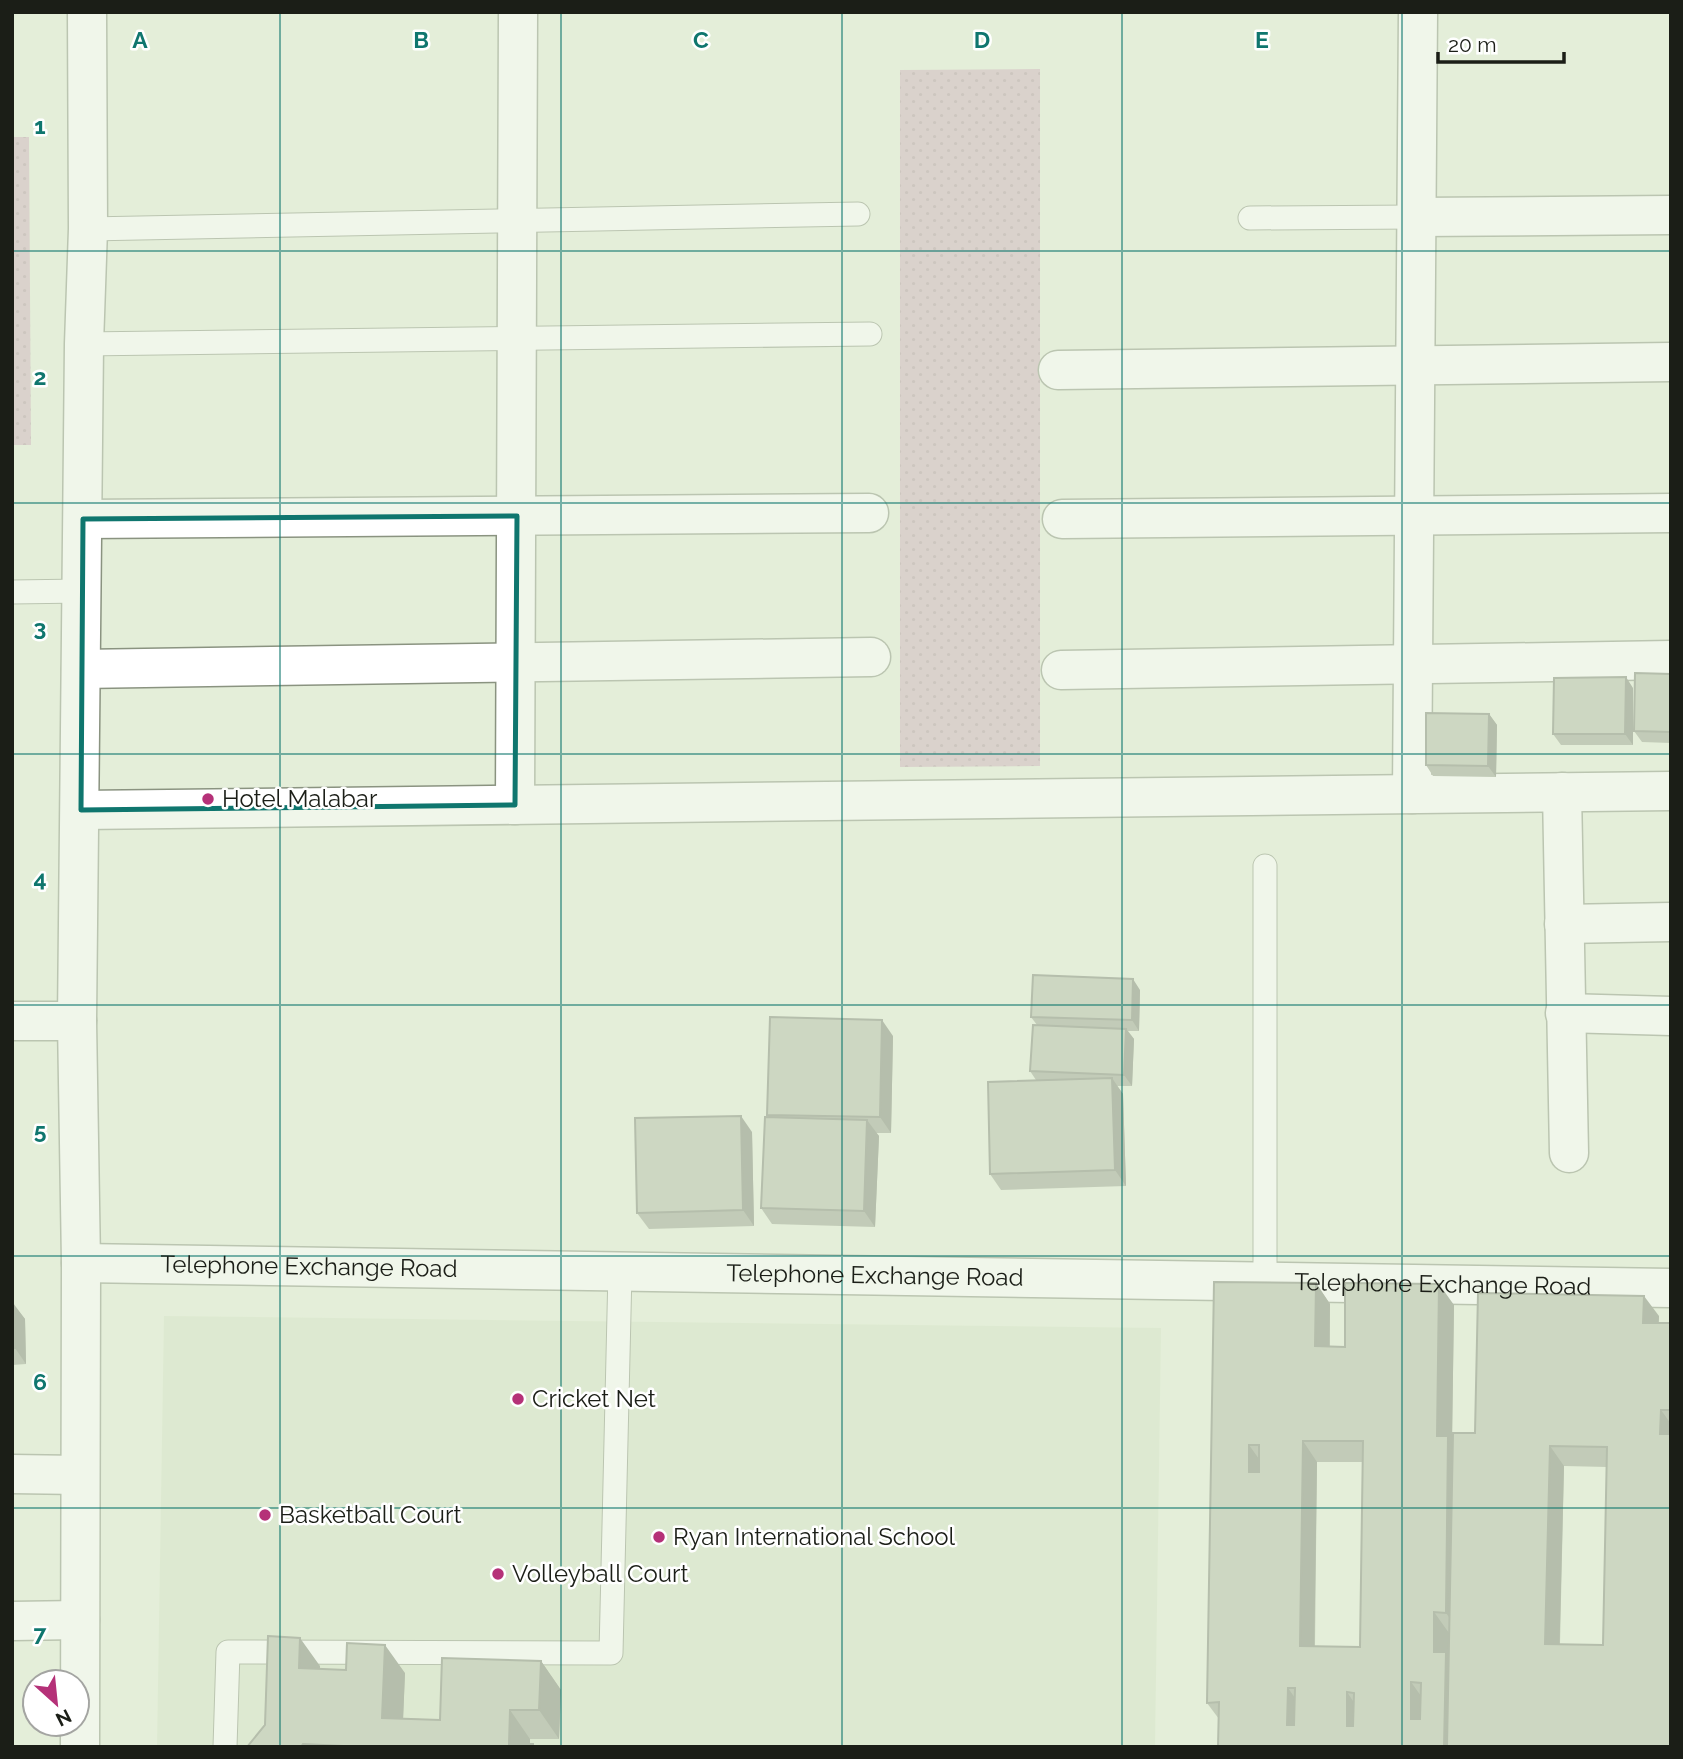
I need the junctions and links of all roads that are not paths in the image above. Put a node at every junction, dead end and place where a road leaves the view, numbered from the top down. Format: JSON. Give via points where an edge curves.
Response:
{"nodes":[{"id":1,"x":87,"y":12,"type":"edge"},
{"id":2,"x":518,"y":12,"type":"edge"},
{"id":3,"x":1418,"y":12,"type":"edge"},
{"id":4,"x":858,"y":214,"type":"dead end"},
{"id":5,"x":1671,"y":215,"type":"edge"},
{"id":6,"x":1416,"y":217,"type":"junction"},
{"id":7,"x":1250,"y":218,"type":"dead end"},
{"id":8,"x":518,"y":220,"type":"junction"},
{"id":9,"x":88,"y":229,"type":"junction"},
{"id":10,"x":870,"y":334,"type":"dead end"},
{"id":11,"x":517,"y":338,"type":"junction"},
{"id":12,"x":84,"y":344,"type":"junction"},
{"id":13,"x":1671,"y":362,"type":"edge"},
{"id":14,"x":1415,"y":365,"type":"junction"},
{"id":15,"x":1058,"y":370,"type":"dead end"},
{"id":16,"x":869,"y":513,"type":"dead end"},
{"id":17,"x":1671,"y":513,"type":"edge"},
{"id":18,"x":517,"y":516,"type":"junction"},
{"id":19,"x":1414,"y":516,"type":"junction"},
{"id":20,"x":82,"y":519,"type":"junction"},
{"id":21,"x":1062,"y":519,"type":"dead end"},
{"id":22,"x":82,"y":591,"type":"junction"},
{"id":23,"x":12,"y":592,"type":"edge"},
{"id":24,"x":872,"y":657,"type":"dead end"},
{"id":25,"x":1671,"y":660,"type":"edge"},
{"id":26,"x":516,"y":662,"type":"junction"},
{"id":27,"x":1413,"y":664,"type":"junction"},
{"id":28,"x":82,"y":669,"type":"junction"},
{"id":29,"x":1062,"y":670,"type":"dead end"},
{"id":30,"x":1671,"y":791,"type":"edge"},
{"id":31,"x":1562,"y":792,"type":"junction"},
{"id":32,"x":1412,"y":794,"type":"junction"},
{"id":33,"x":515,"y":805,"type":"junction"},
{"id":34,"x":80,"y":810,"type":"junction"},
{"id":35,"x":1265,"y":866,"type":"dead end"},
{"id":36,"x":1671,"y":922,"type":"edge"},
{"id":37,"x":1564,"y":924,"type":"junction"},
{"id":38,"x":1565,"y":1013,"type":"junction"},
{"id":39,"x":1671,"y":1016,"type":"edge"},
{"id":40,"x":12,"y":1021,"type":"edge"},
{"id":41,"x":77,"y":1021,"type":"junction"},
{"id":42,"x":1569,"y":1153,"type":"dead end"},
{"id":43,"x":81,"y":1263,"type":"junction"},
{"id":44,"x":620,"y":1271,"type":"junction"},
{"id":45,"x":1265,"y":1282,"type":"junction"},
{"id":46,"x":1671,"y":1287,"type":"edge"},
{"id":47,"x":12,"y":1474,"type":"edge"},
{"id":48,"x":80,"y":1475,"type":"junction"},
{"id":49,"x":80,"y":1620,"type":"junction"},
{"id":50,"x":12,"y":1621,"type":"edge"},
{"id":51,"x":80,"y":1747,"type":"edge"},
{"id":52,"x":225,"y":1747,"type":"edge"}],
"edges":[{"from":1,"to":9,"type":"street"},
{"from":2,"to":8,"type":"street"},
{"from":3,"to":6,"type":"street"},
{"from":4,"to":8,"type":"lane"},
{"from":5,"to":6,"type":"street"},
{"from":6,"to":7,"type":"lane"},
{"from":6,"to":14,"type":"street"},
{"from":8,"to":9,"type":"lane"},
{"from":8,"to":11,"type":"street"},
{"from":9,"to":12,"type":"street"},
{"from":10,"to":11,"type":"lane"},
{"from":11,"to":12,"type":"lane"},
{"from":11,"to":18,"type":"street"},
{"from":12,"to":20,"type":"street"},
{"from":13,"to":14,"type":"street"},
{"from":14,"to":15,"type":"street"},
{"from":14,"to":19,"type":"street"},
{"from":16,"to":18,"type":"street"},
{"from":17,"to":19,"type":"street"},
{"from":18,"to":20,"type":"street"},
{"from":18,"to":26,"type":"street"},
{"from":19,"to":21,"type":"street"},
{"from":19,"to":27,"type":"street"},
{"from":20,"to":22,"type":"street"},
{"from":22,"to":23,"type":"lane"},
{"from":22,"to":28,"type":"street"},
{"from":24,"to":26,"type":"street"},
{"from":25,"to":27,"type":"street"},
{"from":26,"to":28,"type":"street"},
{"from":26,"to":33,"type":"street"},
{"from":27,"to":29,"type":"street"},
{"from":27,"to":32,"type":"street"},
{"from":28,"to":34,"type":"street"},
{"from":30,"to":31,"type":"street"},
{"from":31,"to":32,"type":"street"},
{"from":31,"to":37,"type":"street"},
{"from":32,"to":33,"type":"street"},
{"from":33,"to":34,"type":"street"},
{"from":34,"to":41,"type":"street"},
{"from":35,"to":45,"type":"lane"},
{"from":36,"to":37,"type":"street"},
{"from":37,"to":38,"type":"street"},
{"from":38,"to":39,"type":"street"},
{"from":38,"to":42,"type":"street"},
{"from":40,"to":41,"type":"street"},
{"from":41,"to":43,"type":"street"},
{"from":43,"to":44,"type":"street","name":"Telephone Exchange Road"},
{"from":43,"to":48,"type":"street"},
{"from":44,"to":45,"type":"street","name":"Telephone Exchange Road"},
{"from":44,"to":52,"type":"lane","via":[[611,1653],[228,1652]]},
{"from":45,"to":46,"type":"street","name":"Telephone Exchange Road"},
{"from":47,"to":48,"type":"street"},
{"from":48,"to":49,"type":"street"},
{"from":49,"to":50,"type":"street"},
{"from":49,"to":51,"type":"street"}]}
